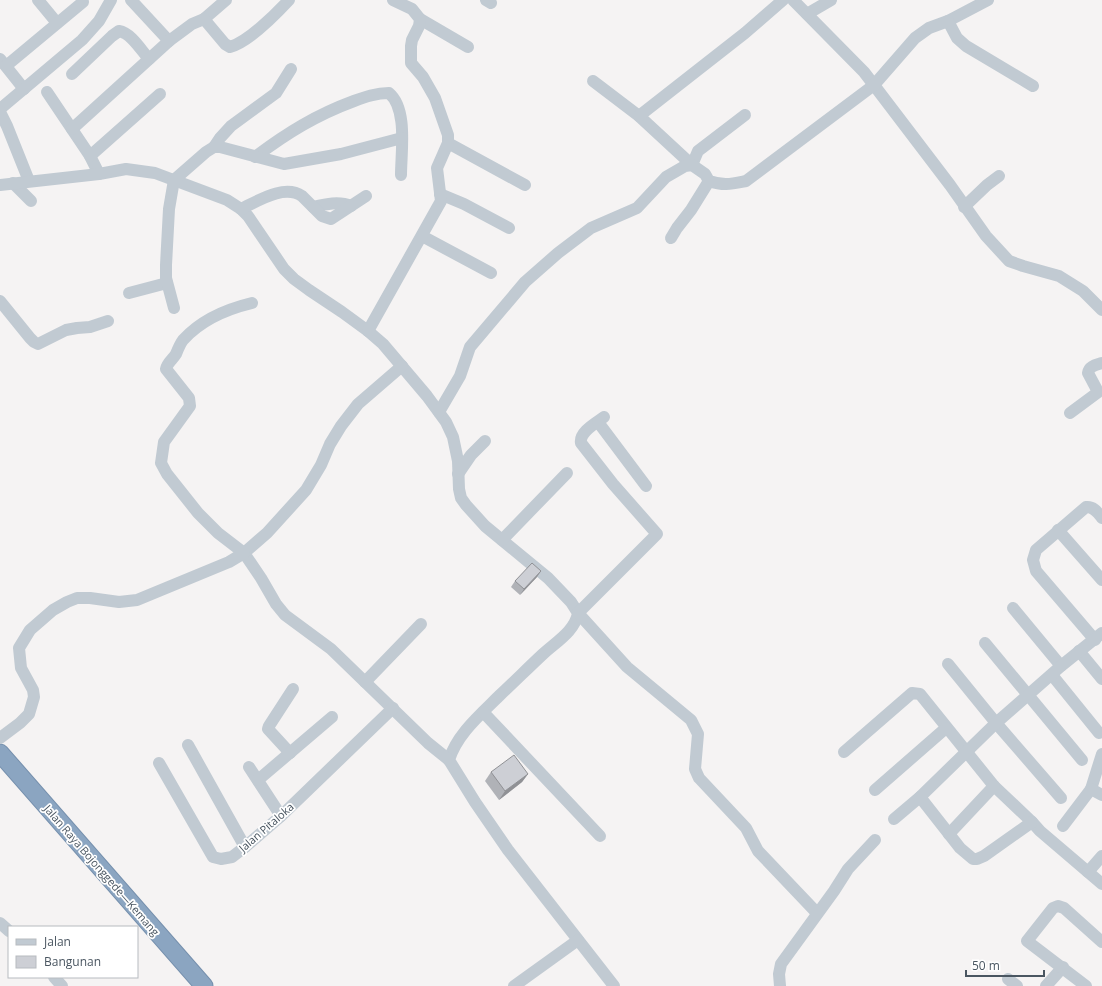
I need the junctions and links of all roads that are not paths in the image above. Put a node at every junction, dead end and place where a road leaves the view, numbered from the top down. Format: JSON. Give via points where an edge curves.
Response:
{"nodes":[{"id":1,"x":38,"y":0,"type":"edge"},
{"id":2,"x":111,"y":0,"type":"edge"},
{"id":3,"x":131,"y":0,"type":"edge"},
{"id":4,"x":226,"y":0,"type":"edge"},
{"id":5,"x":289,"y":0,"type":"edge"},
{"id":6,"x":393,"y":0,"type":"edge"},
{"id":7,"x":783,"y":0,"type":"edge"},
{"id":8,"x":793,"y":0,"type":"edge"},
{"id":9,"x":831,"y":0,"type":"edge"},
{"id":10,"x":988,"y":0,"type":"edge"},
{"id":11,"x":83,"y":2,"type":"dead end"},
{"id":12,"x":807,"y":14,"type":"junction"},
{"id":13,"x":204,"y":19,"type":"junction"},
{"id":14,"x":420,"y":19,"type":"junction"},
{"id":15,"x":948,"y":21,"type":"junction"},
{"id":16,"x":57,"y":24,"type":"junction"},
{"id":17,"x":169,"y":41,"type":"junction"},
{"id":18,"x":468,"y":47,"type":"dead end"},
{"id":19,"x":149,"y":60,"type":"junction"},
{"id":20,"x":3,"y":63,"type":"edge"},
{"id":21,"x":291,"y":69,"type":"dead end"},
{"id":22,"x":72,"y":74,"type":"dead end"},
{"id":23,"x":593,"y":81,"type":"dead end"},
{"id":24,"x":874,"y":85,"type":"junction"},
{"id":25,"x":1033,"y":86,"type":"dead end"},
{"id":26,"x":24,"y":89,"type":"junction"},
{"id":27,"x":47,"y":92,"type":"dead end"},
{"id":28,"x":160,"y":94,"type":"dead end"},
{"id":29,"x":0,"y":111,"type":"edge"},
{"id":30,"x":745,"y":115,"type":"dead end"},
{"id":31,"x":639,"y":116,"type":"junction"},
{"id":32,"x":72,"y":129,"type":"junction"},
{"id":33,"x":402,"y":138,"type":"junction"},
{"id":34,"x":448,"y":143,"type":"junction"},
{"id":35,"x":214,"y":147,"type":"junction"},
{"id":36,"x":90,"y":156,"type":"junction"},
{"id":37,"x":255,"y":157,"type":"junction"},
{"id":38,"x":692,"y":165,"type":"junction"},
{"id":39,"x":100,"y":174,"type":"junction"},
{"id":40,"x":401,"y":175,"type":"dead end"},
{"id":41,"x":999,"y":176,"type":"dead end"},
{"id":42,"x":174,"y":180,"type":"junction"},
{"id":43,"x":28,"y":181,"type":"junction"},
{"id":44,"x":709,"y":181,"type":"junction"},
{"id":45,"x":13,"y":183,"type":"junction"},
{"id":46,"x":0,"y":185,"type":"edge"},
{"id":47,"x":525,"y":185,"type":"dead end"},
{"id":48,"x":440,"y":194,"type":"junction"},
{"id":49,"x":366,"y":196,"type":"dead end"},
{"id":50,"x":31,"y":201,"type":"dead end"},
{"id":51,"x":964,"y":207,"type":"junction"},
{"id":52,"x":241,"y":209,"type":"junction"},
{"id":53,"x":509,"y":228,"type":"dead end"},
{"id":54,"x":422,"y":236,"type":"junction"},
{"id":55,"x":671,"y":238,"type":"dead end"},
{"id":56,"x":491,"y":273,"type":"dead end"},
{"id":57,"x":167,"y":283,"type":"junction"},
{"id":58,"x":129,"y":293,"type":"dead end"},
{"id":59,"x":0,"y":301,"type":"edge"},
{"id":60,"x":252,"y":303,"type":"dead end"},
{"id":61,"x":174,"y":308,"type":"dead end"},
{"id":62,"x":1102,"y":309,"type":"edge"},
{"id":63,"x":108,"y":321,"type":"dead end"},
{"id":64,"x":368,"y":331,"type":"junction"},
{"id":65,"x":1102,"y":363,"type":"edge"},
{"id":66,"x":402,"y":366,"type":"junction"},
{"id":67,"x":439,"y":412,"type":"junction"},
{"id":68,"x":1070,"y":413,"type":"dead end"},
{"id":69,"x":485,"y":441,"type":"dead end"},
{"id":70,"x":567,"y":473,"type":"dead end"},
{"id":71,"x":458,"y":475,"type":"junction"},
{"id":72,"x":646,"y":486,"type":"dead end"},
{"id":73,"x":1102,"y":518,"type":"edge"},
{"id":74,"x":1058,"y":530,"type":"junction"},
{"id":75,"x":502,"y":540,"type":"junction"},
{"id":76,"x":244,"y":553,"type":"junction"},
{"id":77,"x":1102,"y":580,"type":"edge"},
{"id":78,"x":1013,"y":608,"type":"dead end"},
{"id":79,"x":578,"y":613,"type":"junction"},
{"id":80,"x":421,"y":624,"type":"dead end"},
{"id":81,"x":1098,"y":637,"type":"edge"},
{"id":82,"x":985,"y":643,"type":"dead end"},
{"id":83,"x":1079,"y":652,"type":"junction"},
{"id":84,"x":948,"y":664,"type":"dead end"},
{"id":85,"x":1061,"y":666,"type":"junction"},
{"id":86,"x":1052,"y":675,"type":"junction"},
{"id":87,"x":1102,"y":679,"type":"edge"},
{"id":88,"x":365,"y":682,"type":"junction"},
{"id":89,"x":293,"y":689,"type":"dead end"},
{"id":90,"x":1027,"y":696,"type":"junction"},
{"id":91,"x":393,"y":708,"type":"junction"},
{"id":92,"x":483,"y":712,"type":"junction"},
{"id":93,"x":332,"y":716,"type":"dead end"},
{"id":94,"x":996,"y":723,"type":"junction"},
{"id":95,"x":946,"y":728,"type":"junction"},
{"id":96,"x":1100,"y":733,"type":"dead end"},
{"id":97,"x":0,"y":738,"type":"edge"},
{"id":98,"x":188,"y":745,"type":"dead end"},
{"id":99,"x":844,"y":752,"type":"dead end"},
{"id":100,"x":966,"y":752,"type":"junction"},
{"id":101,"x":0,"y":753,"type":"edge"},
{"id":102,"x":290,"y":753,"type":"junction"},
{"id":103,"x":1102,"y":754,"type":"edge"},
{"id":104,"x":450,"y":760,"type":"junction"},
{"id":105,"x":1082,"y":760,"type":"dead end"},
{"id":106,"x":159,"y":763,"type":"dead end"},
{"id":107,"x":248,"y":767,"type":"dead end"},
{"id":108,"x":258,"y":780,"type":"junction"},
{"id":109,"x":994,"y":786,"type":"junction"},
{"id":110,"x":1091,"y":789,"type":"junction"},
{"id":111,"x":875,"y":790,"type":"dead end"},
{"id":112,"x":1102,"y":795,"type":"edge"},
{"id":113,"x":920,"y":797,"type":"junction"},
{"id":114,"x":1061,"y":798,"type":"dead end"},
{"id":115,"x":281,"y":816,"type":"junction"},
{"id":116,"x":894,"y":819,"type":"dead end"},
{"id":117,"x":1032,"y":822,"type":"junction"},
{"id":118,"x":1063,"y":826,"type":"dead end"},
{"id":119,"x":949,"y":834,"type":"junction"},
{"id":120,"x":600,"y":836,"type":"dead end"},
{"id":121,"x":875,"y":840,"type":"dead end"},
{"id":122,"x":245,"y":847,"type":"junction"},
{"id":123,"x":1102,"y":856,"type":"edge"},
{"id":124,"x":1088,"y":872,"type":"junction"},
{"id":125,"x":1102,"y":884,"type":"edge"},
{"id":126,"x":817,"y":913,"type":"junction"},
{"id":127,"x":0,"y":923,"type":"edge"},
{"id":128,"x":8,"y":930,"type":"edge"},
{"id":129,"x":578,"y":940,"type":"junction"},
{"id":130,"x":1102,"y":942,"type":"edge"},
{"id":131,"x":1063,"y":967,"type":"junction"},
{"id":132,"x":55,"y":978,"type":"edge"},
{"id":133,"x":62,"y":986,"type":"edge"},
{"id":134,"x":204,"y":986,"type":"edge"},
{"id":135,"x":514,"y":986,"type":"edge"},
{"id":136,"x":614,"y":986,"type":"edge"},
{"id":137,"x":780,"y":986,"type":"edge"},
{"id":138,"x":1046,"y":986,"type":"edge"},
{"id":139,"x":1086,"y":986,"type":"edge"}],
"edges":[{"from":1,"to":16,"type":"street"},
{"from":2,"to":26,"type":"street","via":[[99,21],[82,40]]},
{"from":3,"to":17,"type":"street"},
{"from":4,"to":13,"type":"street"},
{"from":5,"to":13,"type":"street","via":[[250,35],[230,47]]},
{"from":6,"to":14,"type":"street","via":[[412,10]]},
{"from":7,"to":31,"type":"street"},
{"from":8,"to":12,"type":"street"},
{"from":9,"to":12,"type":"street"},
{"from":10,"to":15,"type":"street"},
{"from":11,"to":16,"type":"street"},
{"from":12,"to":24,"type":"street"},
{"from":13,"to":17,"type":"street","via":[[192,24]]},
{"from":14,"to":18,"type":"street"},
{"from":14,"to":34,"type":"street","via":[[410,46],[411,63],[435,98],[448,135]]},
{"from":15,"to":24,"type":"street","via":[[929,28],[915,38]]},
{"from":15,"to":25,"type":"street","via":[[957,38],[966,46]]},
{"from":16,"to":20,"type":"street"},
{"from":17,"to":19,"type":"street"},
{"from":19,"to":22,"type":"street","via":[[129,36],[119,31]]},
{"from":19,"to":32,"type":"street"},
{"from":20,"to":26,"type":"street"},
{"from":21,"to":35,"type":"street","via":[[276,93],[231,126]]},
{"from":23,"to":31,"type":"street"},
{"from":24,"to":44,"type":"street","via":[[746,181],[727,185]]},
{"from":24,"to":51,"type":"street"},
{"from":26,"to":29,"type":"street"},
{"from":27,"to":32,"type":"street"},
{"from":28,"to":36,"type":"street"},
{"from":29,"to":43,"type":"street"},
{"from":30,"to":38,"type":"street","via":[[698,151]]},
{"from":31,"to":38,"type":"street"},
{"from":32,"to":36,"type":"street"},
{"from":33,"to":37,"type":"street","via":[[341,154],[284,164]]},
{"from":33,"to":37,"type":"street","via":[[398,103],[389,93],[381,93],[339,107],[304,123]]},
{"from":33,"to":40,"type":"street"},
{"from":34,"to":47,"type":"street"},
{"from":34,"to":48,"type":"street","via":[[438,168]]},
{"from":35,"to":37,"type":"street"},
{"from":35,"to":42,"type":"street"},
{"from":36,"to":39,"type":"street"},
{"from":38,"to":44,"type":"street","via":[[705,174]]},
{"from":38,"to":67,"type":"street","via":[[676,170],[666,177],[637,208],[591,228],[525,282],[470,347],[460,376]]},
{"from":39,"to":42,"type":"street","via":[[135,170],[155,173]]},
{"from":39,"to":43,"type":"street"},
{"from":41,"to":51,"type":"street"},
{"from":42,"to":52,"type":"street","via":[[227,200]]},
{"from":42,"to":57,"type":"street","via":[[169,209]]},
{"from":43,"to":45,"type":"street"},
{"from":44,"to":55,"type":"street"},
{"from":45,"to":46,"type":"street"},
{"from":45,"to":50,"type":"street"},
{"from":48,"to":53,"type":"street"},
{"from":48,"to":54,"type":"street","via":[[440,201]]},
{"from":49,"to":52,"type":"street","via":[[331,219],[322,216],[298,193],[290,192],[280,193]]},
{"from":51,"to":62,"type":"street","via":[[1009,261],[1059,276],[1083,291]]},
{"from":52,"to":64,"type":"street","via":[[268,248],[294,279]]},
{"from":54,"to":56,"type":"street"},
{"from":54,"to":64,"type":"street"},
{"from":57,"to":58,"type":"street"},
{"from":57,"to":61,"type":"street"},
{"from":59,"to":63,"type":"street","via":[[22,329],[38,344],[66,330],[90,327]]},
{"from":60,"to":76,"type":"street","via":[[222,313],[199,326],[183,340],[167,365],[166,369],[189,398],[190,406],[164,442],[161,463],[198,513]]},
{"from":64,"to":66,"type":"street"},
{"from":65,"to":68,"type":"street","via":[[1088,370],[1097,393]]},
{"from":66,"to":67,"type":"street"},
{"from":66,"to":76,"type":"street","via":[[358,404],[330,444],[306,490],[267,533]]},
{"from":67,"to":71,"type":"street","via":[[453,437]]},
{"from":69,"to":71,"type":"street","via":[[471,455]]},
{"from":70,"to":75,"type":"street"},
{"from":71,"to":75,"type":"street","via":[[463,502]]},
{"from":72,"to":79,"type":"street","via":[[601,420],[584,433],[581,443],[657,534]]},
{"from":73,"to":74,"type":"street","via":[[1095,509],[1086,507]]},
{"from":74,"to":77,"type":"street"},
{"from":74,"to":81,"type":"street","via":[[1036,550],[1033,565]]},
{"from":75,"to":79,"type":"street","via":[[548,578]]},
{"from":76,"to":88,"type":"street","via":[[276,604],[286,615],[331,649]]},
{"from":76,"to":97,"type":"street","via":[[229,562],[138,600],[119,602],[77,598],[54,610],[30,630],[19,648],[22,668],[34,697],[29,714]]},
{"from":78,"to":85,"type":"street"},
{"from":79,"to":92,"type":"street","via":[[577,622],[570,630]]},
{"from":79,"to":126,"type":"street","via":[[627,666],[691,720],[698,734],[695,770],[699,778],[746,828],[758,851]]},
{"from":80,"to":88,"type":"street"},
{"from":81,"to":83,"type":"street"},
{"from":82,"to":90,"type":"street"},
{"from":83,"to":85,"type":"street"},
{"from":83,"to":87,"type":"street"},
{"from":84,"to":94,"type":"street"},
{"from":85,"to":86,"type":"street"},
{"from":86,"to":90,"type":"street"},
{"from":86,"to":96,"type":"street"},
{"from":88,"to":91,"type":"street"},
{"from":89,"to":102,"type":"street","via":[[268,729]]},
{"from":90,"to":94,"type":"street"},
{"from":90,"to":105,"type":"street"},
{"from":91,"to":104,"type":"street","via":[[428,743]]},
{"from":91,"to":115,"type":"street","name":"Jalan Pitaloka"},
{"from":92,"to":104,"type":"street","via":[[458,741],[452,750]]},
{"from":92,"to":120,"type":"street"},
{"from":93,"to":102,"type":"street"},
{"from":94,"to":100,"type":"street"},
{"from":94,"to":114,"type":"street"},
{"from":95,"to":99,"type":"street","via":[[920,694],[912,693]]},
{"from":95,"to":100,"type":"street"},
{"from":95,"to":111,"type":"street"},
{"from":98,"to":122,"type":"street"},
{"from":100,"to":109,"type":"street"},
{"from":100,"to":113,"type":"street"},
{"from":101,"to":134,"type":"highway","name":"Jalan Raya Bojonggede—Kemang"},
{"from":102,"to":108,"type":"street"},
{"from":103,"to":110,"type":"street"},
{"from":104,"to":129,"type":"street","via":[[471,797],[508,850]]},
{"from":106,"to":122,"type":"street","name":"Jalan Pitaloka","via":[[213,857],[232,857]]},
{"from":107,"to":108,"type":"street"},
{"from":108,"to":115,"type":"street"},
{"from":109,"to":117,"type":"street"},
{"from":109,"to":119,"type":"street"},
{"from":110,"to":112,"type":"street"},
{"from":110,"to":118,"type":"street"},
{"from":113,"to":116,"type":"street"},
{"from":113,"to":119,"type":"street"},
{"from":115,"to":122,"type":"street","name":"Jalan Pitaloka"},
{"from":117,"to":119,"type":"street","via":[[977,859],[973,859],[960,848]]},
{"from":117,"to":124,"type":"street","via":[[1040,832]]},
{"from":121,"to":126,"type":"street","via":[[848,869]]},
{"from":123,"to":124,"type":"street"},
{"from":124,"to":125,"type":"street"},
{"from":126,"to":137,"type":"street","via":[[781,964]]},
{"from":127,"to":128,"type":"street"},
{"from":129,"to":135,"type":"street"},
{"from":129,"to":136,"type":"street"},
{"from":130,"to":131,"type":"street","via":[[1064,908],[1053,908],[1027,941]]},
{"from":131,"to":138,"type":"street"},
{"from":131,"to":139,"type":"street"},
{"from":132,"to":133,"type":"street"}]}
